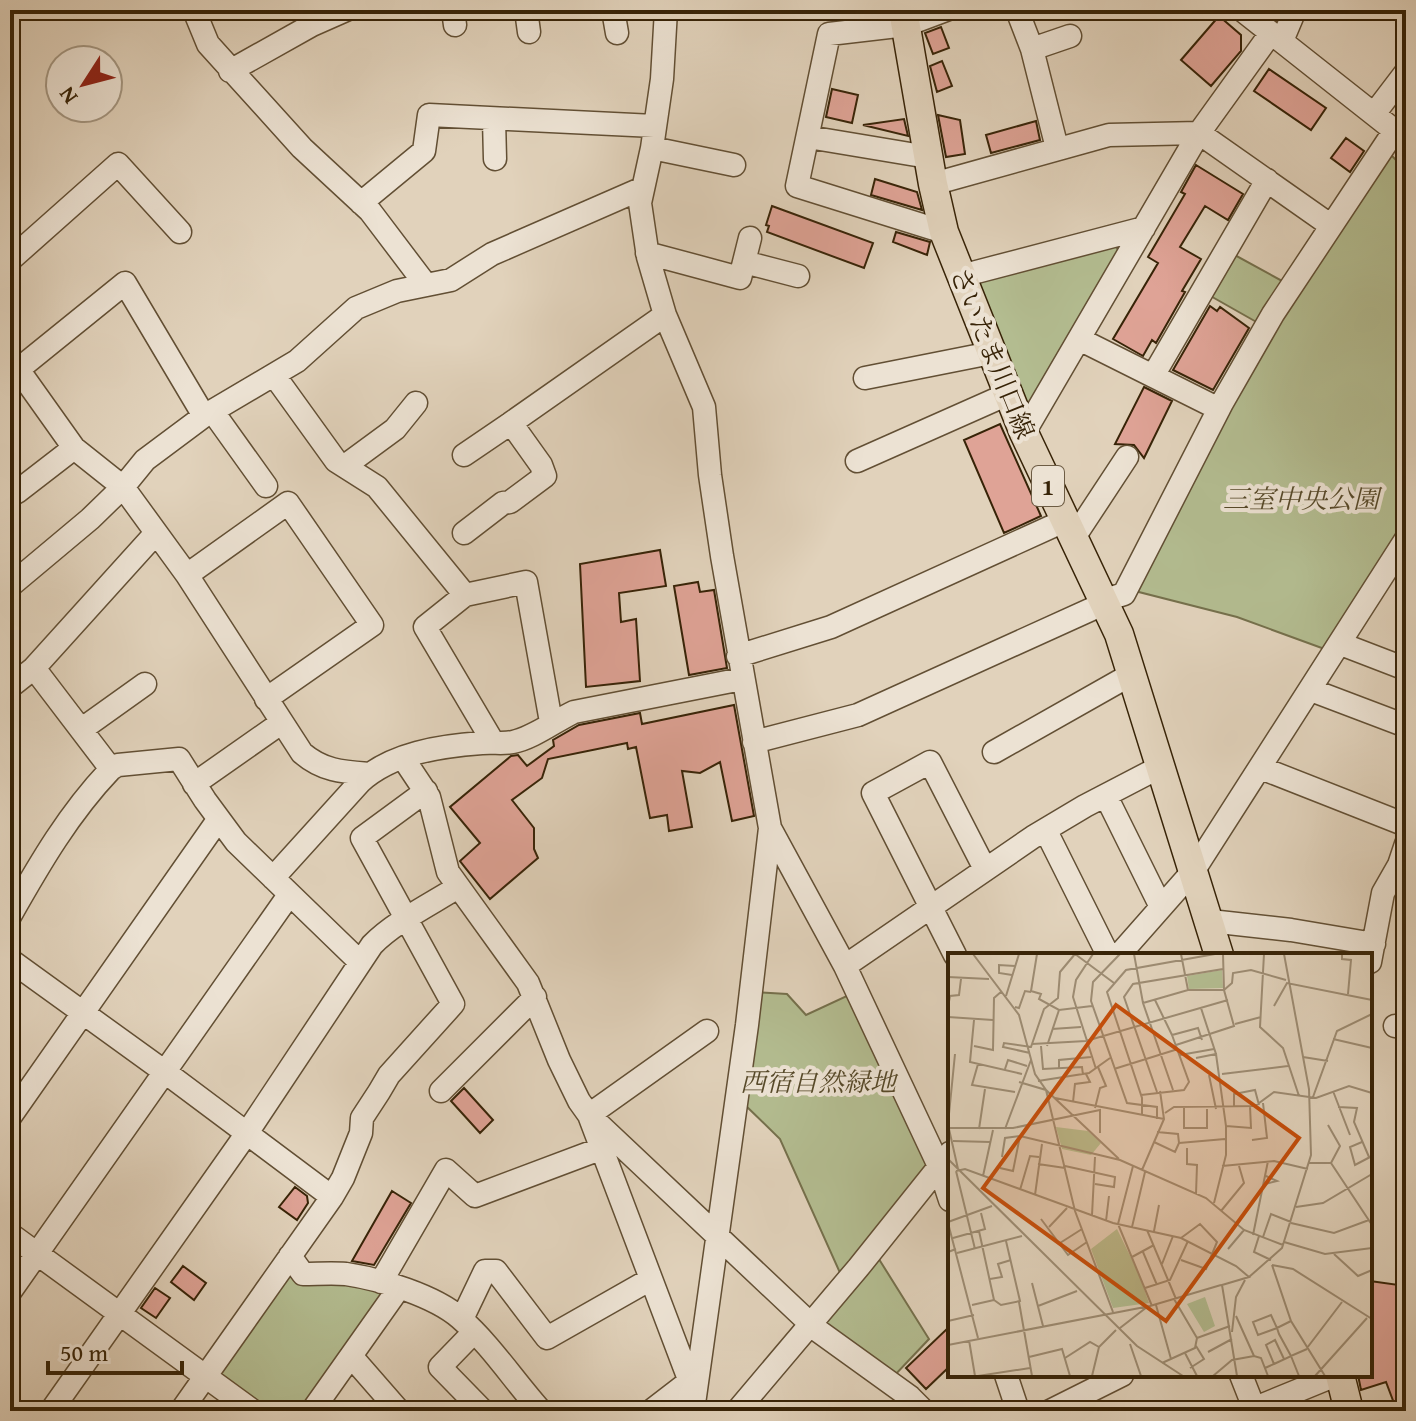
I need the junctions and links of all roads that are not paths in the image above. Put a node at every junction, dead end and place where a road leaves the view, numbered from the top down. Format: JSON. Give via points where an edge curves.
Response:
{"nodes":[{"id":1,"x":194,"y":10,"type":"edge"},
{"id":2,"x":346,"y":10,"type":"edge"},
{"id":3,"x":613,"y":10,"type":"edge"},
{"id":4,"x":666,"y":10,"type":"edge"},
{"id":5,"x":946,"y":10,"type":"edge"},
{"id":6,"x":1017,"y":10,"type":"edge"},
{"id":7,"x":1242,"y":10,"type":"edge"},
{"id":8,"x":1295,"y":10,"type":"edge"},
{"id":9,"x":309,"y":17,"type":"edge"},
{"id":10,"x":904,"y":18,"type":"edge"},
{"id":11,"x":617,"y":33,"type":"dead end"},
{"id":12,"x":1070,"y":36,"type":"dead end"},
{"id":13,"x":1277,"y":37,"type":"junction"},
{"id":14,"x":1032,"y":49,"type":"junction"},
{"id":15,"x":230,"y":71,"type":"junction"},
{"id":16,"x":1406,"y":72,"type":"edge"},
{"id":17,"x":1374,"y":114,"type":"junction"},
{"id":18,"x":494,"y":119,"type":"junction"},
{"id":19,"x":1199,"y":133,"type":"junction"},
{"id":20,"x":1400,"y":135,"type":"edge"},
{"id":21,"x":653,"y":137,"type":"junction"},
{"id":22,"x":808,"y":137,"type":"junction"},
{"id":23,"x":1057,"y":148,"type":"junction"},
{"id":24,"x":495,"y":159,"type":"dead end"},
{"id":25,"x":734,"y":165,"type":"dead end"},
{"id":26,"x":930,"y":171,"type":"junction"},
{"id":27,"x":1267,"y":180,"type":"junction"},
{"id":28,"x":643,"y":188,"type":"junction"},
{"id":29,"x":361,"y":203,"type":"junction"},
{"id":30,"x":1330,"y":225,"type":"junction"},
{"id":31,"x":1144,"y":228,"type":"junction"},
{"id":32,"x":180,"y":232,"type":"dead end"},
{"id":33,"x":944,"y":232,"type":"junction"},
{"id":34,"x":750,"y":238,"type":"dead end"},
{"id":35,"x":647,"y":253,"type":"junction"},
{"id":36,"x":10,"y":260,"type":"edge"},
{"id":37,"x":744,"y":262,"type":"junction"},
{"id":38,"x":798,"y":276,"type":"dead end"},
{"id":39,"x":961,"y":276,"type":"junction"},
{"id":40,"x":426,"y":285,"type":"junction"},
{"id":41,"x":665,"y":315,"type":"junction"},
{"id":42,"x":1079,"y":339,"type":"junction"},
{"id":43,"x":991,"y":353,"type":"junction"},
{"id":44,"x":15,"y":363,"type":"edge"},
{"id":45,"x":274,"y":375,"type":"junction"},
{"id":46,"x":1153,"y":376,"type":"junction"},
{"id":47,"x":865,"y":378,"type":"dead end"},
{"id":48,"x":1008,"y":394,"type":"junction"},
{"id":49,"x":416,"y":403,"type":"dead end"},
{"id":50,"x":1219,"y":409,"type":"junction"},
{"id":51,"x":208,"y":414,"type":"junction"},
{"id":52,"x":511,"y":423,"type":"junction"},
{"id":53,"x":1024,"y":433,"type":"junction"},
{"id":54,"x":74,"y":448,"type":"junction"},
{"id":55,"x":464,"y":455,"type":"dead end"},
{"id":56,"x":1127,"y":457,"type":"dead end"},
{"id":57,"x":857,"y":461,"type":"dead end"},
{"id":58,"x":346,"y":465,"type":"junction"},
{"id":59,"x":266,"y":486,"type":"dead end"},
{"id":60,"x":123,"y":487,"type":"junction"},
{"id":61,"x":10,"y":490,"type":"edge"},
{"id":62,"x":1068,"y":530,"type":"junction"},
{"id":63,"x":156,"y":533,"type":"junction"},
{"id":64,"x":464,"y":533,"type":"dead end"},
{"id":65,"x":1406,"y":539,"type":"edge"},
{"id":66,"x":187,"y":575,"type":"junction"},
{"id":67,"x":10,"y":586,"type":"edge"},
{"id":68,"x":465,"y":595,"type":"junction"},
{"id":69,"x":1103,"y":602,"type":"junction"},
{"id":70,"x":1341,"y":644,"type":"junction"},
{"id":71,"x":738,"y":656,"type":"junction"},
{"id":72,"x":34,"y":668,"type":"junction"},
{"id":73,"x":1406,"y":669,"type":"edge"},
{"id":74,"x":1132,"y":674,"type":"junction"},
{"id":75,"x":742,"y":679,"type":"junction"},
{"id":76,"x":145,"y":684,"type":"dead end"},
{"id":77,"x":10,"y":687,"type":"edge"},
{"id":78,"x":1311,"y":690,"type":"junction"},
{"id":79,"x":266,"y":699,"type":"junction"},
{"id":80,"x":551,"y":722,"type":"junction"},
{"id":81,"x":281,"y":723,"type":"junction"},
{"id":82,"x":1406,"y":726,"type":"edge"},
{"id":83,"x":82,"y":729,"type":"junction"},
{"id":84,"x":493,"y":742,"type":"junction"},
{"id":85,"x":754,"y":742,"type":"junction"},
{"id":86,"x":994,"y":752,"type":"dead end"},
{"id":87,"x":403,"y":758,"type":"junction"},
{"id":88,"x":1160,"y":767,"type":"junction"},
{"id":89,"x":1261,"y":768,"type":"junction"},
{"id":90,"x":111,"y":769,"type":"junction"},
{"id":91,"x":369,"y":774,"type":"junction"},
{"id":92,"x":194,"y":784,"type":"junction"},
{"id":93,"x":426,"y":791,"type":"junction"},
{"id":94,"x":1106,"y":796,"type":"junction"},
{"id":95,"x":218,"y":820,"type":"junction"},
{"id":96,"x":1406,"y":825,"type":"edge"},
{"id":97,"x":770,"y":828,"type":"junction"},
{"id":98,"x":1046,"y":831,"type":"junction"},
{"id":99,"x":1406,"y":844,"type":"edge"},
{"id":100,"x":985,"y":869,"type":"junction"},
{"id":101,"x":1194,"y":870,"type":"junction"},
{"id":102,"x":273,"y":878,"type":"junction"},
{"id":103,"x":458,"y":887,"type":"junction"},
{"id":104,"x":289,"y":895,"type":"junction"},
{"id":105,"x":932,"y":906,"type":"junction"},
{"id":106,"x":1161,"y":907,"type":"junction"},
{"id":107,"x":11,"y":913,"type":"edge"},
{"id":108,"x":408,"y":920,"type":"junction"},
{"id":109,"x":1210,"y":921,"type":"junction"},
{"id":110,"x":954,"y":953,"type":"edge"},
{"id":111,"x":1107,"y":953,"type":"edge"},
{"id":112,"x":1121,"y":953,"type":"edge"},
{"id":113,"x":1218,"y":953,"type":"edge"},
{"id":114,"x":1372,"y":953,"type":"edge"},
{"id":115,"x":10,"y":960,"type":"edge"},
{"id":116,"x":360,"y":962,"type":"junction"},
{"id":117,"x":845,"y":966,"type":"junction"},
{"id":118,"x":535,"y":997,"type":"junction"},
{"id":119,"x":84,"y":1013,"type":"junction"},
{"id":120,"x":707,"y":1031,"type":"dead end"},
{"id":121,"x":165,"y":1072,"type":"junction"},
{"id":122,"x":441,"y":1091,"type":"dead end"},
{"id":123,"x":589,"y":1115,"type":"junction"},
{"id":124,"x":10,"y":1117,"type":"edge"},
{"id":125,"x":247,"y":1133,"type":"junction"},
{"id":126,"x":600,"y":1149,"type":"junction"},
{"id":127,"x":944,"y":1160,"type":"edge"},
{"id":128,"x":948,"y":1187,"type":"edge"},
{"id":129,"x":332,"y":1197,"type":"junction"},
{"id":130,"x":10,"y":1234,"type":"edge"},
{"id":131,"x":716,"y":1236,"type":"junction"},
{"id":132,"x":37,"y":1254,"type":"junction"},
{"id":133,"x":290,"y":1256,"type":"junction"},
{"id":134,"x":651,"y":1279,"type":"junction"},
{"id":135,"x":390,"y":1285,"type":"junction"},
{"id":136,"x":10,"y":1292,"type":"edge"},
{"id":137,"x":120,"y":1313,"type":"junction"},
{"id":138,"x":811,"y":1324,"type":"junction"},
{"id":139,"x":467,"y":1326,"type":"junction"},
{"id":140,"x":351,"y":1356,"type":"junction"},
{"id":141,"x":205,"y":1377,"type":"junction"},
{"id":142,"x":1007,"y":1377,"type":"edge"},
{"id":143,"x":1118,"y":1377,"type":"edge"},
{"id":144,"x":1242,"y":1377,"type":"edge"},
{"id":145,"x":1333,"y":1377,"type":"edge"},
{"id":146,"x":1339,"y":1377,"type":"edge"},
{"id":147,"x":693,"y":1396,"type":"edge"},
{"id":148,"x":1251,"y":1410,"type":"edge"},
{"id":149,"x":51,"y":1411,"type":"edge"},
{"id":150,"x":181,"y":1411,"type":"edge"},
{"id":151,"x":253,"y":1411,"type":"edge"},
{"id":152,"x":312,"y":1411,"type":"edge"},
{"id":153,"x":399,"y":1411,"type":"edge"},
{"id":154,"x":483,"y":1411,"type":"edge"},
{"id":155,"x":541,"y":1411,"type":"edge"},
{"id":156,"x":651,"y":1411,"type":"edge"},
{"id":157,"x":737,"y":1411,"type":"edge"},
{"id":158,"x":924,"y":1411,"type":"edge"},
{"id":159,"x":1018,"y":1411,"type":"edge"},
{"id":160,"x":1050,"y":1411,"type":"edge"},
{"id":161,"x":1349,"y":1411,"type":"edge"}],
"edges":[{"from":1,"to":15,"type":"street","via":[[208,44]]},
{"from":2,"to":9,"type":"street"},
{"from":3,"to":11,"type":"street"},
{"from":4,"to":21,"type":"street"},
{"from":5,"to":10,"type":"street"},
{"from":6,"to":14,"type":"street"},
{"from":7,"to":13,"type":"street"},
{"from":8,"to":13,"type":"street"},
{"from":9,"to":15,"type":"street"},
{"from":10,"to":22,"type":"street","via":[[829,34]]},
{"from":10,"to":26,"type":"main road","name":"さいたま川口線","number":"1"},
{"from":12,"to":14,"type":"street"},
{"from":13,"to":17,"type":"street"},
{"from":13,"to":19,"type":"street"},
{"from":14,"to":23,"type":"street"},
{"from":15,"to":29,"type":"street"},
{"from":16,"to":17,"type":"street"},
{"from":17,"to":20,"type":"street"},
{"from":18,"to":21,"type":"street"},
{"from":18,"to":24,"type":"street"},
{"from":18,"to":29,"type":"street","via":[[429,115],[424,151]]},
{"from":19,"to":23,"type":"street","via":[[1109,135]]},
{"from":19,"to":27,"type":"street"},
{"from":19,"to":31,"type":"street"},
{"from":20,"to":30,"type":"street"},
{"from":21,"to":25,"type":"street"},
{"from":21,"to":28,"type":"street"},
{"from":22,"to":26,"type":"street"},
{"from":22,"to":33,"type":"street","via":[[797,186]]},
{"from":23,"to":26,"type":"street"},
{"from":26,"to":33,"type":"main road","name":"さいたま川口線","number":"1"},
{"from":27,"to":30,"type":"street"},
{"from":27,"to":46,"type":"street"},
{"from":28,"to":35,"type":"street"},
{"from":28,"to":40,"type":"street","via":[[492,254],[451,280]]},
{"from":29,"to":40,"type":"street"},
{"from":30,"to":50,"type":"street"},
{"from":31,"to":39,"type":"street"},
{"from":31,"to":42,"type":"street"},
{"from":32,"to":36,"type":"street","via":[[118,164]]},
{"from":33,"to":39,"type":"main road","name":"さいたま川口線","number":"1"},
{"from":34,"to":37,"type":"street"},
{"from":35,"to":37,"type":"street","via":[[740,278]]},
{"from":35,"to":41,"type":"street"},
{"from":37,"to":38,"type":"street"},
{"from":39,"to":43,"type":"main road","name":"さいたま川口線","number":"1"},
{"from":40,"to":45,"type":"street","via":[[356,308]]},
{"from":41,"to":52,"type":"street"},
{"from":41,"to":71,"type":"street","via":[[704,407]]},
{"from":42,"to":46,"type":"street"},
{"from":42,"to":53,"type":"street"},
{"from":43,"to":47,"type":"street"},
{"from":43,"to":48,"type":"main road","name":"さいたま川口線","number":"1"},
{"from":44,"to":51,"type":"street","via":[[125,283]]},
{"from":44,"to":54,"type":"street"},
{"from":45,"to":51,"type":"street"},
{"from":45,"to":58,"type":"street","via":[[336,461]]},
{"from":46,"to":50,"type":"street"},
{"from":48,"to":53,"type":"main road","name":"さいたま川口線","number":"1"},
{"from":48,"to":57,"type":"street"},
{"from":49,"to":58,"type":"street","via":[[395,429]]},
{"from":50,"to":69,"type":"street","via":[[1124,594]]},
{"from":51,"to":59,"type":"street"},
{"from":51,"to":60,"type":"street","via":[[145,460]]},
{"from":52,"to":55,"type":"street"},
{"from":52,"to":64,"type":"street","via":[[545,476]]},
{"from":53,"to":62,"type":"main road","name":"さいたま川口線","number":"1"},
{"from":54,"to":60,"type":"street"},
{"from":54,"to":61,"type":"street","via":[[17,492]]},
{"from":56,"to":62,"type":"street"},
{"from":58,"to":68,"type":"street","via":[[377,487]]},
{"from":60,"to":63,"type":"street"},
{"from":60,"to":67,"type":"street"},
{"from":62,"to":69,"type":"main road","name":"さいたま川口線","number":"1"},
{"from":62,"to":71,"type":"street","via":[[831,627]]},
{"from":63,"to":66,"type":"street"},
{"from":63,"to":72,"type":"street"},
{"from":65,"to":70,"type":"street"},
{"from":66,"to":79,"type":"street"},
{"from":66,"to":79,"type":"street","via":[[288,503],[372,625]]},
{"from":68,"to":80,"type":"street","via":[[526,582]]},
{"from":68,"to":84,"type":"street","via":[[425,627]]},
{"from":69,"to":74,"type":"main road","name":"さいたま川口線","number":"1"},
{"from":69,"to":85,"type":"street","via":[[858,715]]},
{"from":70,"to":73,"type":"street"},
{"from":70,"to":78,"type":"street"},
{"from":71,"to":75,"type":"street"},
{"from":72,"to":77,"type":"street"},
{"from":72,"to":83,"type":"street"},
{"from":74,"to":86,"type":"street"},
{"from":74,"to":88,"type":"main road","name":"さいたま川口線","number":"1"},
{"from":75,"to":80,"type":"street","via":[[574,712]]},
{"from":75,"to":85,"type":"street"},
{"from":76,"to":83,"type":"street"},
{"from":78,"to":82,"type":"street"},
{"from":78,"to":89,"type":"street"},
{"from":79,"to":81,"type":"street"},
{"from":80,"to":84,"type":"street","via":[[525,739]]},
{"from":81,"to":91,"type":"street","via":[[302,753],[321,767]]},
{"from":81,"to":92,"type":"street"},
{"from":83,"to":90,"type":"street"},
{"from":84,"to":87,"type":"street"},
{"from":85,"to":97,"type":"street"},
{"from":87,"to":91,"type":"street"},
{"from":87,"to":93,"type":"street"},
{"from":88,"to":94,"type":"street"},
{"from":88,"to":101,"type":"main road","name":"さいたま川口線","number":"1"},
{"from":89,"to":96,"type":"street"},
{"from":89,"to":101,"type":"street"},
{"from":90,"to":92,"type":"street","via":[[179,759]]},
{"from":90,"to":107,"type":"street","via":[[64,825]]},
{"from":91,"to":102,"type":"street"},
{"from":92,"to":95,"type":"street"},
{"from":93,"to":103,"type":"street","via":[[448,872]]},
{"from":93,"to":108,"type":"street","via":[[362,838]]},
{"from":94,"to":98,"type":"street"},
{"from":94,"to":106,"type":"street"},
{"from":95,"to":102,"type":"street"},
{"from":95,"to":119,"type":"street"},
{"from":97,"to":117,"type":"street"},
{"from":97,"to":131,"type":"street"},
{"from":98,"to":100,"type":"street"},
{"from":98,"to":111,"type":"street"},
{"from":99,"to":114,"type":"street","via":[[1383,893]]},
{"from":100,"to":105,"type":"street"},
{"from":100,"to":105,"type":"street","via":[[930,762],[873,793]]},
{"from":101,"to":106,"type":"street"},
{"from":101,"to":109,"type":"main road","name":"さいたま川口線","number":"1"},
{"from":102,"to":104,"type":"street"},
{"from":103,"to":108,"type":"street"},
{"from":103,"to":118,"type":"street"},
{"from":104,"to":116,"type":"street"},
{"from":104,"to":121,"type":"street"},
{"from":105,"to":110,"type":"street"},
{"from":105,"to":117,"type":"street"},
{"from":106,"to":112,"type":"street"},
{"from":108,"to":116,"type":"street","via":[[380,937]]},
{"from":108,"to":129,"type":"street","via":[[453,1004],[389,1075],[362,1118],[361,1133]]},
{"from":109,"to":113,"type":"main road","name":"さいたま川口線","number":"1"},
{"from":109,"to":114,"type":"street","via":[[1291,930]]},
{"from":115,"to":119,"type":"street"},
{"from":116,"to":125,"type":"street"},
{"from":117,"to":127,"type":"street"},
{"from":118,"to":122,"type":"street"},
{"from":118,"to":123,"type":"street","via":[[559,1060]]},
{"from":119,"to":121,"type":"street"},
{"from":119,"to":124,"type":"street"},
{"from":120,"to":123,"type":"street"},
{"from":121,"to":125,"type":"street"},
{"from":121,"to":132,"type":"street"},
{"from":123,"to":126,"type":"street"},
{"from":123,"to":131,"type":"street"},
{"from":125,"to":129,"type":"street"},
{"from":125,"to":137,"type":"street"},
{"from":126,"to":134,"type":"street"},
{"from":126,"to":135,"type":"street","via":[[475,1196],[446,1170]]},
{"from":127,"to":128,"type":"street"},
{"from":127,"to":138,"type":"street"},
{"from":129,"to":133,"type":"street"},
{"from":130,"to":132,"type":"street"},
{"from":131,"to":138,"type":"street"},
{"from":131,"to":147,"type":"street"},
{"from":132,"to":136,"type":"street"},
{"from":132,"to":137,"type":"street"},
{"from":133,"to":135,"type":"street","via":[[303,1274],[350,1275]]},
{"from":133,"to":141,"type":"street"},
{"from":134,"to":139,"type":"street","via":[[547,1338],[496,1271],[485,1271]]},
{"from":134,"to":147,"type":"street"},
{"from":135,"to":139,"type":"street","via":[[446,1307]]},
{"from":135,"to":140,"type":"street"},
{"from":137,"to":141,"type":"street"},
{"from":137,"to":149,"type":"street"},
{"from":138,"to":157,"type":"street"},
{"from":138,"to":158,"type":"street"},
{"from":139,"to":154,"type":"street","via":[[440,1367]]},
{"from":139,"to":155,"type":"street"},
{"from":140,"to":152,"type":"street"},
{"from":140,"to":153,"type":"street"},
{"from":141,"to":150,"type":"street"},
{"from":141,"to":151,"type":"street"},
{"from":142,"to":159,"type":"street"},
{"from":143,"to":160,"type":"street"},
{"from":144,"to":148,"type":"street"},
{"from":145,"to":148,"type":"street"},
{"from":146,"to":161,"type":"main road"},
{"from":147,"to":156,"type":"street"}]}
